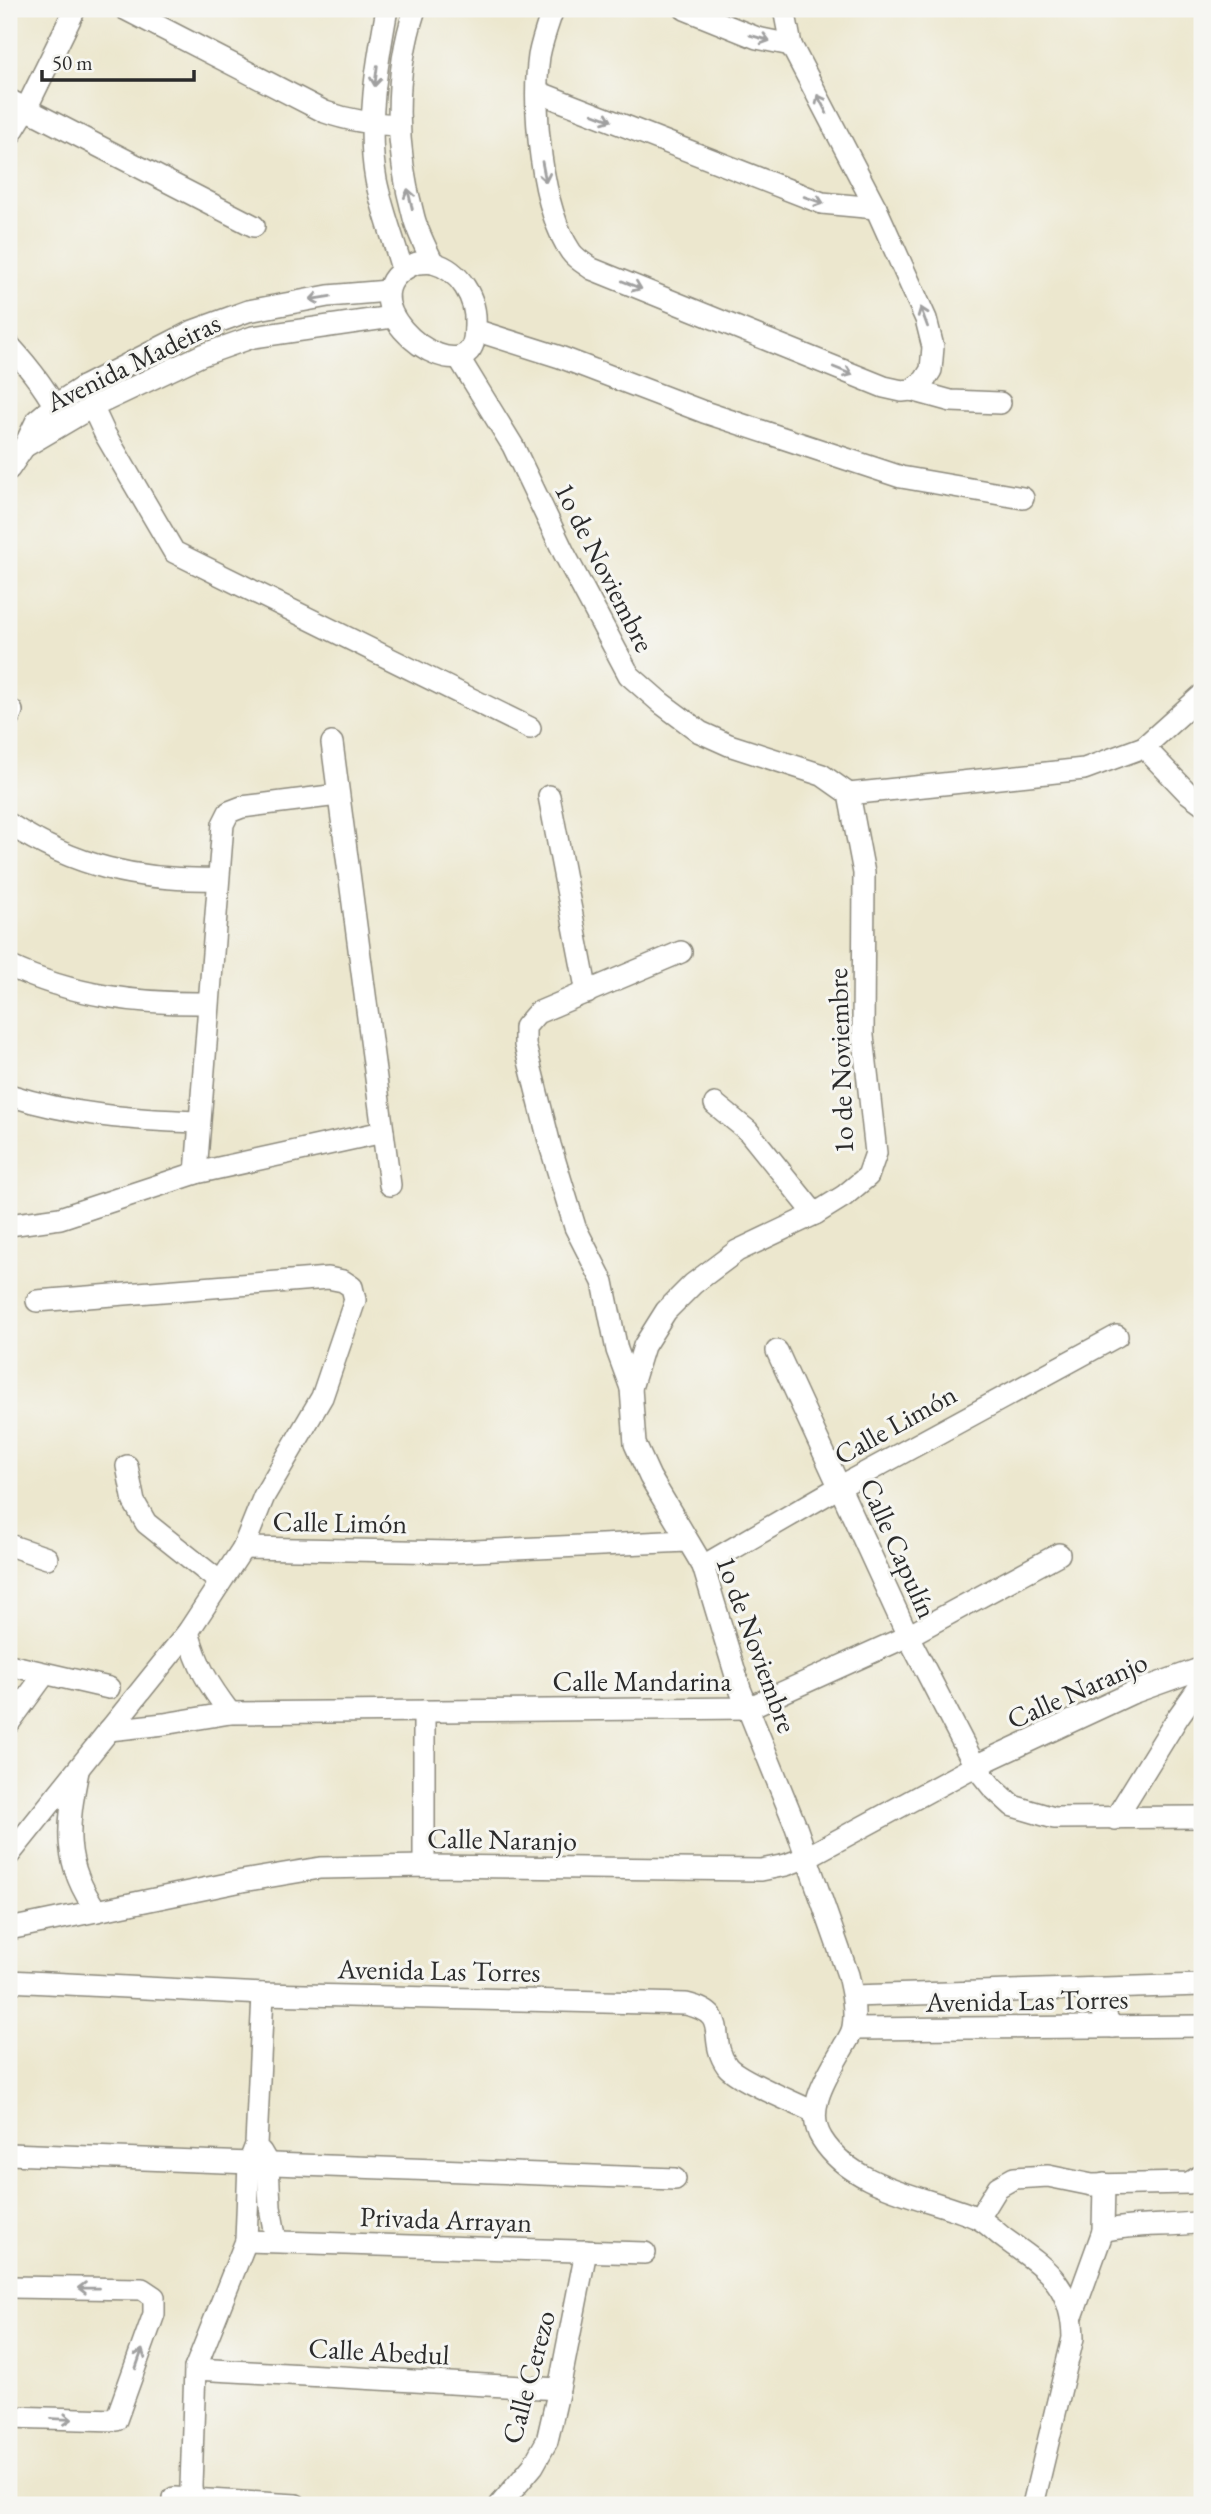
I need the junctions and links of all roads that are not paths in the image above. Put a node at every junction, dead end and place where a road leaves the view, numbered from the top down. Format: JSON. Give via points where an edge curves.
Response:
{"nodes":[{"id":1,"x":75,"y":9,"type":"edge"},
{"id":2,"x":125,"y":9,"type":"edge"},
{"id":3,"x":387,"y":9,"type":"edge"},
{"id":4,"x":415,"y":9,"type":"edge"},
{"id":5,"x":553,"y":9,"type":"edge"},
{"id":6,"x":685,"y":9,"type":"edge"},
{"id":7,"x":784,"y":9,"type":"edge"},
{"id":8,"x":791,"y":45,"type":"junction"},
{"id":9,"x":538,"y":92,"type":"junction"},
{"id":10,"x":17,"y":104,"type":"edge"},
{"id":11,"x":373,"y":124,"type":"junction"},
{"id":12,"x":399,"y":125,"type":"junction"},
{"id":13,"x":9,"y":136,"type":"edge"},
{"id":14,"x":876,"y":208,"type":"junction"},
{"id":15,"x":254,"y":226,"type":"dead end"},
{"id":16,"x":433,"y":263,"type":"junction"},
{"id":17,"x":402,"y":269,"type":"junction"},
{"id":18,"x":388,"y":291,"type":"junction"},
{"id":19,"x":248,"y":311,"type":"junction"},
{"id":20,"x":392,"y":317,"type":"junction"},
{"id":21,"x":475,"y":330,"type":"junction"},
{"id":22,"x":253,"y":337,"type":"junction"},
{"id":23,"x":9,"y":345,"type":"edge"},
{"id":24,"x":459,"y":358,"type":"junction"},
{"id":25,"x":83,"y":387,"type":"junction"},
{"id":26,"x":911,"y":390,"type":"junction"},
{"id":27,"x":1000,"y":403,"type":"dead end"},
{"id":28,"x":92,"y":408,"type":"junction"},
{"id":29,"x":59,"y":414,"type":"junction"},
{"id":30,"x":9,"y":469,"type":"edge"},
{"id":31,"x":1023,"y":498,"type":"dead end"},
{"id":32,"x":1202,"y":695,"type":"edge"},
{"id":33,"x":530,"y":728,"type":"dead end"},
{"id":34,"x":332,"y":743,"type":"dead end"},
{"id":35,"x":1144,"y":747,"type":"junction"},
{"id":36,"x":849,"y":794,"type":"junction"},
{"id":37,"x":338,"y":795,"type":"junction"},
{"id":38,"x":549,"y":796,"type":"dead end"},
{"id":39,"x":1202,"y":803,"type":"edge"},
{"id":40,"x":9,"y":824,"type":"edge"},
{"id":41,"x":217,"y":879,"type":"junction"},
{"id":42,"x":681,"y":952,"type":"dead end"},
{"id":43,"x":9,"y":966,"type":"edge"},
{"id":44,"x":587,"y":993,"type":"junction"},
{"id":45,"x":208,"y":1003,"type":"junction"},
{"id":46,"x":9,"y":1095,"type":"edge"},
{"id":47,"x":715,"y":1104,"type":"dead end"},
{"id":48,"x":199,"y":1122,"type":"junction"},
{"id":49,"x":383,"y":1132,"type":"junction"},
{"id":50,"x":196,"y":1174,"type":"junction"},
{"id":51,"x":390,"y":1185,"type":"dead end"},
{"id":52,"x":815,"y":1214,"type":"junction"},
{"id":53,"x":9,"y":1225,"type":"edge"},
{"id":54,"x":37,"y":1301,"type":"dead end"},
{"id":55,"x":1117,"y":1336,"type":"dead end"},
{"id":56,"x":777,"y":1351,"type":"dead end"},
{"id":57,"x":631,"y":1388,"type":"junction"},
{"id":58,"x":127,"y":1466,"type":"dead end"},
{"id":59,"x":841,"y":1486,"type":"junction"},
{"id":60,"x":687,"y":1541,"type":"junction"},
{"id":61,"x":9,"y":1545,"type":"edge"},
{"id":62,"x":243,"y":1548,"type":"junction"},
{"id":63,"x":1059,"y":1554,"type":"dead end"},
{"id":64,"x":47,"y":1558,"type":"dead end"},
{"id":65,"x":703,"y":1566,"type":"junction"},
{"id":66,"x":219,"y":1583,"type":"junction"},
{"id":67,"x":188,"y":1632,"type":"junction"},
{"id":68,"x":908,"y":1636,"type":"junction"},
{"id":69,"x":9,"y":1665,"type":"edge"},
{"id":70,"x":1202,"y":1668,"type":"edge"},
{"id":71,"x":44,"y":1675,"type":"junction"},
{"id":72,"x":1202,"y":1683,"type":"edge"},
{"id":73,"x":109,"y":1688,"type":"dead end"},
{"id":74,"x":748,"y":1709,"type":"junction"},
{"id":75,"x":424,"y":1711,"type":"junction"},
{"id":76,"x":230,"y":1713,"type":"junction"},
{"id":77,"x":9,"y":1723,"type":"edge"},
{"id":78,"x":109,"y":1730,"type":"junction"},
{"id":79,"x":79,"y":1766,"type":"junction"},
{"id":80,"x":975,"y":1766,"type":"junction"},
{"id":81,"x":1202,"y":1817,"type":"edge"},
{"id":82,"x":1115,"y":1819,"type":"junction"},
{"id":83,"x":9,"y":1855,"type":"edge"},
{"id":84,"x":807,"y":1857,"type":"junction"},
{"id":85,"x":424,"y":1866,"type":"junction"},
{"id":86,"x":97,"y":1911,"type":"junction"},
{"id":87,"x":9,"y":1929,"type":"edge"},
{"id":88,"x":9,"y":1981,"type":"edge"},
{"id":89,"x":1202,"y":1985,"type":"edge"},
{"id":90,"x":1086,"y":1989,"type":"junction"},
{"id":91,"x":263,"y":1994,"type":"junction"},
{"id":92,"x":853,"y":1996,"type":"junction"},
{"id":93,"x":1202,"y":2026,"type":"edge"},
{"id":94,"x":1113,"y":2027,"type":"junction"},
{"id":95,"x":853,"y":2029,"type":"junction"},
{"id":96,"x":814,"y":2112,"type":"junction"},
{"id":97,"x":9,"y":2154,"type":"edge"},
{"id":98,"x":258,"y":2157,"type":"junction"},
{"id":99,"x":675,"y":2179,"type":"dead end"},
{"id":100,"x":1198,"y":2181,"type":"edge"},
{"id":101,"x":1104,"y":2184,"type":"junction"},
{"id":102,"x":979,"y":2218,"type":"junction"},
{"id":103,"x":1202,"y":2222,"type":"edge"},
{"id":104,"x":1103,"y":2231,"type":"junction"},
{"id":105,"x":246,"y":2241,"type":"junction"},
{"id":106,"x":276,"y":2241,"type":"junction"},
{"id":107,"x":586,"y":2251,"type":"junction"},
{"id":108,"x":645,"y":2253,"type":"dead end"},
{"id":109,"x":9,"y":2287,"type":"edge"},
{"id":110,"x":1073,"y":2314,"type":"junction"},
{"id":111,"x":195,"y":2369,"type":"junction"},
{"id":112,"x":559,"y":2389,"type":"junction"},
{"id":113,"x":9,"y":2417,"type":"edge"},
{"id":114,"x":183,"y":2499,"type":"edge"},
{"id":115,"x":296,"y":2505,"type":"edge"},
{"id":116,"x":500,"y":2505,"type":"edge"},
{"id":117,"x":1033,"y":2505,"type":"edge"}],
"edges":[{"from":1,"to":10,"type":"street"},
{"from":2,"to":11,"type":"street","via":[[325,112]]},
{"from":3,"to":11,"type":"street","one_way":true},
{"from":4,"to":12,"type":"street","via":[[401,64]]},
{"from":5,"to":9,"type":"street","via":[[539,56]]},
{"from":6,"to":8,"type":"street","one_way":true,"via":[[757,38]]},
{"from":7,"to":8,"type":"street"},
{"from":14,"to":8,"type":"street","one_way":true},
{"from":9,"to":14,"type":"street","one_way":true,"via":[[822,204]]},
{"from":9,"to":26,"type":"street","one_way":true,"via":[[537,137],[550,201],[559,230],[582,262],[884,387]]},
{"from":10,"to":13,"type":"street"},
{"from":10,"to":15,"type":"street"},
{"from":11,"to":12,"type":"street"},
{"from":11,"to":17,"type":"street","via":[[376,180]]},
{"from":16,"to":12,"type":"street","one_way":true,"via":[[415,220]]},
{"from":26,"to":14,"type":"street","one_way":true,"via":[[931,370],[933,347],[926,319]]},
{"from":16,"to":17,"type":"street"},
{"from":16,"to":21,"type":"street","via":[[453,273],[468,290],[476,314]]},
{"from":17,"to":18,"type":"street"},
{"from":18,"to":19,"type":"street","name":"Avenida Madeiras","one_way":true,"via":[[328,296]]},
{"from":18,"to":20,"type":"street"},
{"from":19,"to":22,"type":"street"},
{"from":19,"to":25,"type":"street","name":"Avenida Madeiras","via":[[194,331]]},
{"from":20,"to":22,"type":"street","name":"Avenida Madeiras"},
{"from":20,"to":24,"type":"street","via":[[407,336],[445,358]]},
{"from":21,"to":24,"type":"street","via":[[469,351]]},
{"from":21,"to":31,"type":"street","via":[[901,477]]},
{"from":22,"to":28,"type":"street","name":"Avenida Madeiras","via":[[202,355]]},
{"from":23,"to":29,"type":"street"},
{"from":24,"to":36,"type":"street","name":"1o de Noviembre","via":[[513,446],[629,675],[700,732],[822,775]]},
{"from":25,"to":28,"type":"street"},
{"from":25,"to":29,"type":"street","name":"Avenida Madeiras"},
{"from":26,"to":27,"type":"street","via":[[951,401]]},
{"from":28,"to":29,"type":"street","name":"Avenida Madeiras"},
{"from":28,"to":33,"type":"street","via":[[174,552]]},
{"from":29,"to":30,"type":"street","name":"Avenida Madeiras","via":[[24,447]]},
{"from":32,"to":35,"type":"street"},
{"from":34,"to":37,"type":"street"},
{"from":35,"to":36,"type":"street","via":[[1084,769]]},
{"from":35,"to":39,"type":"street"},
{"from":36,"to":52,"type":"street","name":"1o de Noviembre","via":[[864,873],[863,1036],[876,1153],[869,1176]]},
{"from":37,"to":41,"type":"street","via":[[242,807],[229,813],[223,824]]},
{"from":37,"to":49,"type":"street"},
{"from":38,"to":44,"type":"street"},
{"from":40,"to":41,"type":"street","via":[[64,855],[101,868],[178,880]]},
{"from":41,"to":45,"type":"street"},
{"from":42,"to":44,"type":"street"},
{"from":43,"to":45,"type":"street","via":[[114,999]]},
{"from":44,"to":57,"type":"street","via":[[537,1013],[525,1027],[525,1045],[575,1227],[603,1282],[617,1350]]},
{"from":45,"to":48,"type":"street"},
{"from":46,"to":48,"type":"street","via":[[72,1112],[135,1121]]},
{"from":47,"to":52,"type":"street","via":[[748,1131]]},
{"from":48,"to":50,"type":"street"},
{"from":49,"to":50,"type":"street"},
{"from":49,"to":51,"type":"street"},
{"from":50,"to":53,"type":"street","via":[[60,1218]]},
{"from":52,"to":57,"type":"street","name":"1o de Noviembre","via":[[737,1251],[693,1284],[666,1311],[644,1346]]},
{"from":54,"to":62,"type":"street","via":[[328,1278],[352,1287],[355,1300],[322,1397],[264,1496]]},
{"from":55,"to":59,"type":"street","name":"Calle Limón"},
{"from":56,"to":59,"type":"street","name":"Calle Capulín"},
{"from":57,"to":60,"type":"street","name":"1o de Noviembre","via":[[635,1444]]},
{"from":58,"to":66,"type":"street","via":[[134,1502],[145,1523]]},
{"from":59,"to":65,"type":"street","name":"Calle Limón"},
{"from":59,"to":68,"type":"street","name":"Calle Capulín"},
{"from":60,"to":62,"type":"street","name":"Calle Limón","via":[[452,1552]]},
{"from":60,"to":65,"type":"street","name":"1o de Noviembre"},
{"from":61,"to":64,"type":"street"},
{"from":62,"to":66,"type":"street"},
{"from":63,"to":68,"type":"street","name":"Calle Mandarina"},
{"from":65,"to":74,"type":"street","name":"1o de Noviembre"},
{"from":66,"to":67,"type":"street"},
{"from":67,"to":76,"type":"street","via":[[207,1684]]},
{"from":67,"to":78,"type":"street"},
{"from":68,"to":74,"type":"street","name":"Calle Mandarina"},
{"from":68,"to":80,"type":"street","name":"Calle Capulín"},
{"from":69,"to":71,"type":"street"},
{"from":70,"to":80,"type":"street","name":"Calle Naranjo","via":[[1132,1693]]},
{"from":71,"to":73,"type":"street"},
{"from":71,"to":77,"type":"street"},
{"from":72,"to":82,"type":"street"},
{"from":74,"to":75,"type":"street","name":"Calle Mandarina"},
{"from":74,"to":84,"type":"street","name":"1o de Noviembre"},
{"from":75,"to":76,"type":"street","name":"Calle Mandarina"},
{"from":75,"to":85,"type":"street"},
{"from":76,"to":78,"type":"street","name":"Calle Mandarina"},
{"from":78,"to":79,"type":"street"},
{"from":79,"to":83,"type":"street"},
{"from":79,"to":86,"type":"street","via":[[69,1846],[74,1871]]},
{"from":80,"to":82,"type":"street","via":[[1013,1806],[1054,1818]]},
{"from":80,"to":84,"type":"street","name":"Calle Naranjo"},
{"from":81,"to":82,"type":"street"},
{"from":84,"to":85,"type":"street","name":"Calle Naranjo","via":[[761,1870]]},
{"from":84,"to":92,"type":"street","name":"1o de Noviembre"},
{"from":85,"to":86,"type":"street","name":"Calle Naranjo","via":[[320,1868]]},
{"from":86,"to":87,"type":"street","name":"Calle Naranjo"},
{"from":88,"to":91,"type":"street","name":"Avenida Las Torres"},
{"from":89,"to":90,"type":"street","name":"Avenida Las Torres"},
{"from":90,"to":92,"type":"street","name":"Avenida Las Torres"},
{"from":90,"to":94,"type":"street"},
{"from":91,"to":96,"type":"street","name":"Avenida Las Torres","via":[[705,2008],[713,2017],[720,2054],[728,2068]]},
{"from":91,"to":98,"type":"street"},
{"from":92,"to":95,"type":"street","name":"1o de Noviembre"},
{"from":93,"to":94,"type":"street","name":"Avenida Las Torres"},
{"from":94,"to":95,"type":"street","name":"Avenida Las Torres"},
{"from":95,"to":96,"type":"street","name":"1o de Noviembre","via":[[824,2082]]},
{"from":96,"to":102,"type":"street","via":[[822,2140],[852,2168],[878,2183]]},
{"from":97,"to":98,"type":"street"},
{"from":98,"to":99,"type":"street"},
{"from":98,"to":105,"type":"street"},
{"from":98,"to":106,"type":"street"},
{"from":100,"to":101,"type":"street"},
{"from":101,"to":102,"type":"street","via":[[1048,2176],[1014,2178],[998,2187]]},
{"from":101,"to":104,"type":"street"},
{"from":102,"to":110,"type":"street","via":[[1049,2273]]},
{"from":103,"to":104,"type":"street"},
{"from":104,"to":110,"type":"street"},
{"from":105,"to":106,"type":"street","name":"Privada Arrayan"},
{"from":105,"to":111,"type":"street"},
{"from":106,"to":107,"type":"street","name":"Privada Arrayan"},
{"from":107,"to":108,"type":"street","name":"Privada Arrayan"},
{"from":107,"to":112,"type":"street","name":"Calle Cerezo"},
{"from":113,"to":109,"type":"street","one_way":true,"via":[[116,2420],[154,2314],[154,2297],[142,2289]]},
{"from":110,"to":117,"type":"street","via":[[1073,2338]]},
{"from":111,"to":112,"type":"street","name":"Calle Abedul"},
{"from":111,"to":114,"type":"street"},
{"from":112,"to":116,"type":"street","name":"Calle Cerezo","via":[[541,2454]]},
{"from":114,"to":115,"type":"street"}]}
